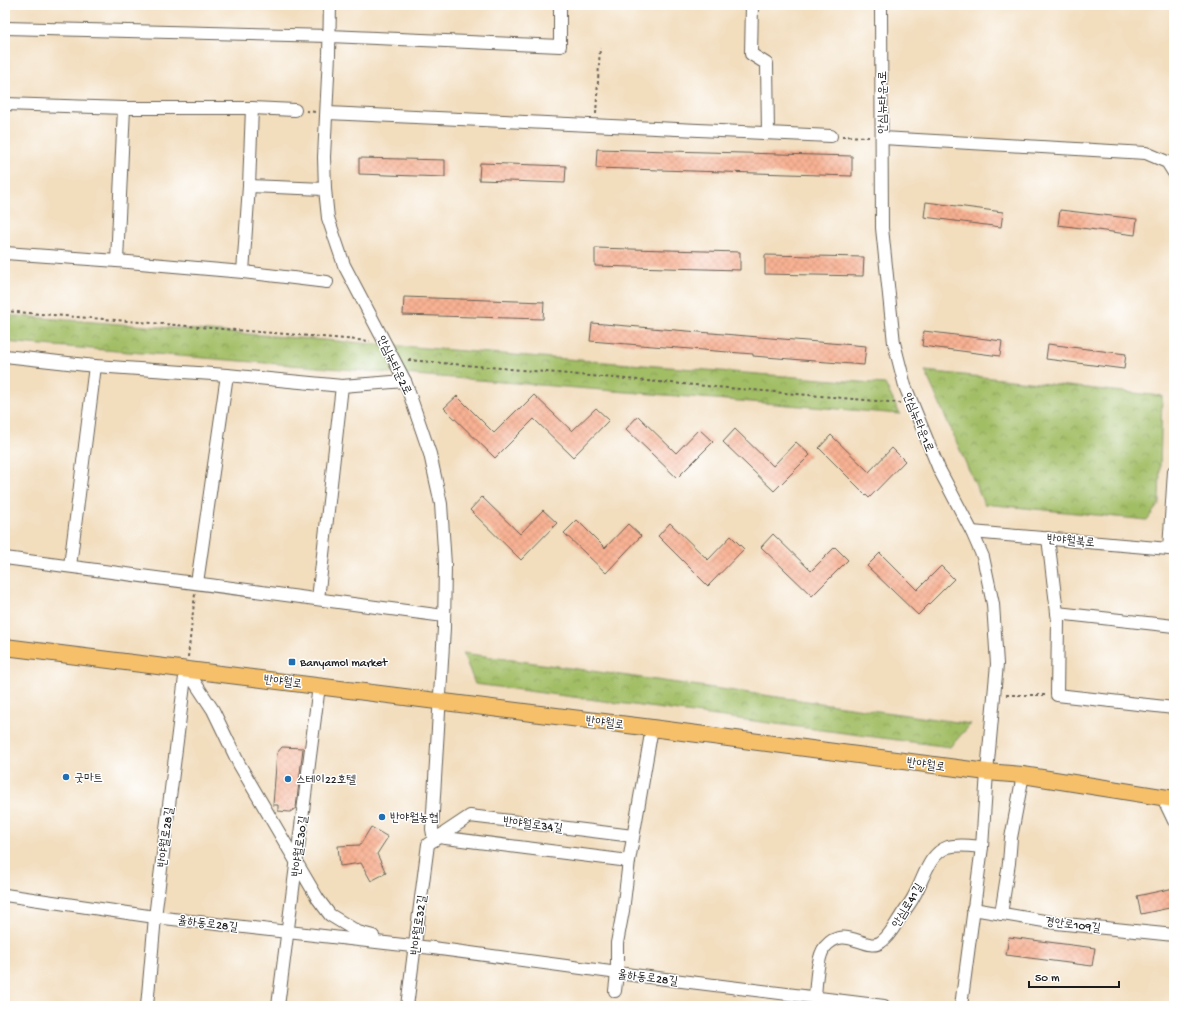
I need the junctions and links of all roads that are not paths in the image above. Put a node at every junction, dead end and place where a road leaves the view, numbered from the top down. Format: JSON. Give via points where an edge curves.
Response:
{"nodes":[{"id":1,"x":330,"y":5,"type":"edge"},
{"id":2,"x":560,"y":5,"type":"edge"},
{"id":3,"x":752,"y":5,"type":"edge"},
{"id":4,"x":881,"y":5,"type":"edge"},
{"id":5,"x":5,"y":28,"type":"edge"},
{"id":6,"x":329,"y":36,"type":"junction"},
{"id":7,"x":5,"y":104,"type":"edge"},
{"id":8,"x":124,"y":108,"type":"junction"},
{"id":9,"x":252,"y":108,"type":"junction"},
{"id":10,"x":295,"y":110,"type":"road end"},
{"id":11,"x":327,"y":113,"type":"junction"},
{"id":12,"x":768,"y":133,"type":"junction"},
{"id":13,"x":831,"y":136,"type":"road end"},
{"id":14,"x":882,"y":138,"type":"junction"},
{"id":15,"x":1174,"y":173,"type":"edge"},
{"id":16,"x":249,"y":186,"type":"junction"},
{"id":17,"x":325,"y":189,"type":"junction"},
{"id":18,"x":5,"y":254,"type":"edge"},
{"id":19,"x":117,"y":261,"type":"junction"},
{"id":20,"x":243,"y":272,"type":"junction"},
{"id":21,"x":327,"y":282,"type":"dead end"},
{"id":22,"x":5,"y":356,"type":"edge"},
{"id":23,"x":96,"y":366,"type":"junction"},
{"id":24,"x":227,"y":375,"type":"junction"},
{"id":25,"x":405,"y":381,"type":"junction"},
{"id":26,"x":342,"y":386,"type":"junction"},
{"id":27,"x":1174,"y":471,"type":"edge"},
{"id":28,"x":972,"y":532,"type":"junction"},
{"id":29,"x":1048,"y":538,"type":"junction"},
{"id":30,"x":1172,"y":550,"type":"edge"},
{"id":31,"x":5,"y":558,"type":"edge"},
{"id":32,"x":70,"y":566,"type":"junction"},
{"id":33,"x":196,"y":583,"type":"junction"},
{"id":34,"x":318,"y":599,"type":"junction"},
{"id":35,"x":1057,"y":613,"type":"junction"},
{"id":36,"x":444,"y":616,"type":"junction"},
{"id":37,"x":1174,"y":626,"type":"edge"},
{"id":38,"x":5,"y":647,"type":"edge"},
{"id":39,"x":186,"y":669,"type":"junction"},
{"id":40,"x":319,"y":686,"type":"junction"},
{"id":41,"x":439,"y":701,"type":"junction"},
{"id":42,"x":1174,"y":708,"type":"edge"},
{"id":43,"x":652,"y":728,"type":"junction"},
{"id":44,"x":987,"y":772,"type":"junction"},
{"id":45,"x":1023,"y":775,"type":"junction"},
{"id":46,"x":1168,"y":798,"type":"edge"},
{"id":47,"x":1174,"y":821,"type":"edge"},
{"id":48,"x":634,"y":836,"type":"junction"},
{"id":49,"x":433,"y":840,"type":"junction"},
{"id":50,"x":982,"y":847,"type":"junction"},
{"id":51,"x":629,"y":861,"type":"junction"},
{"id":52,"x":297,"y":862,"type":"junction"},
{"id":53,"x":5,"y":895,"type":"edge"},
{"id":54,"x":973,"y":909,"type":"junction"},
{"id":55,"x":1001,"y":914,"type":"junction"},
{"id":56,"x":155,"y":917,"type":"junction"},
{"id":57,"x":288,"y":932,"type":"junction"},
{"id":58,"x":1174,"y":934,"type":"edge"},
{"id":59,"x":414,"y":946,"type":"junction"},
{"id":60,"x":617,"y":973,"type":"junction"},
{"id":61,"x":615,"y":991,"type":"dead end"},
{"id":62,"x":815,"y":997,"type":"junction"},
{"id":63,"x":147,"y":1006,"type":"edge"},
{"id":64,"x":278,"y":1006,"type":"edge"},
{"id":65,"x":407,"y":1006,"type":"edge"},
{"id":66,"x":884,"y":1006,"type":"edge"},
{"id":67,"x":961,"y":1006,"type":"edge"}],
"edges":[{"from":1,"to":6,"type":"street","name":"안심뉴타운2로"},
{"from":2,"to":6,"type":"street","via":[[560,46]]},
{"from":3,"to":12,"type":"street","via":[[751,54],[767,64]]},
{"from":4,"to":14,"type":"street","name":"안심뉴타운1로"},
{"from":5,"to":6,"type":"street"},
{"from":6,"to":11,"type":"street","name":"안심뉴타운2로"},
{"from":7,"to":8,"type":"street"},
{"from":8,"to":9,"type":"street"},
{"from":8,"to":19,"type":"street"},
{"from":9,"to":10,"type":"street"},
{"from":9,"to":16,"type":"street"},
{"from":11,"to":12,"type":"street"},
{"from":11,"to":17,"type":"street","name":"안심뉴타운2로"},
{"from":12,"to":13,"type":"street"},
{"from":14,"to":15,"type":"street","via":[[1146,153],[1167,162]]},
{"from":14,"to":28,"type":"street","name":"안심뉴타운1로","via":[[882,228],[894,343],[904,386],[939,469]]},
{"from":16,"to":17,"type":"street"},
{"from":16,"to":20,"type":"street"},
{"from":17,"to":25,"type":"street","name":"안심뉴타운2로","via":[[328,218],[344,265]]},
{"from":18,"to":19,"type":"street"},
{"from":19,"to":20,"type":"street"},
{"from":20,"to":21,"type":"street"},
{"from":22,"to":23,"type":"street"},
{"from":23,"to":24,"type":"street"},
{"from":23,"to":32,"type":"street"},
{"from":24,"to":26,"type":"street"},
{"from":24,"to":33,"type":"street"},
{"from":25,"to":26,"type":"street"},
{"from":25,"to":36,"type":"street","name":"안심뉴타운2로","via":[[430,454],[441,504],[446,564]]},
{"from":26,"to":34,"type":"street"},
{"from":27,"to":30,"type":"street","name":"반야월북로"},
{"from":28,"to":29,"type":"street","name":"반야월북로"},
{"from":28,"to":44,"type":"street","name":"안심뉴타운1로","via":[[982,557],[993,604],[997,664]]},
{"from":29,"to":30,"type":"street","name":"반야월북로"},
{"from":29,"to":35,"type":"street"},
{"from":31,"to":32,"type":"street"},
{"from":32,"to":33,"type":"street"},
{"from":33,"to":34,"type":"street"},
{"from":34,"to":36,"type":"street"},
{"from":35,"to":37,"type":"street"},
{"from":35,"to":42,"type":"street","via":[[1057,695]]},
{"from":36,"to":41,"type":"street","name":"안심뉴타운2로"},
{"from":38,"to":39,"type":"main road","name":"반야월로"},
{"from":39,"to":40,"type":"main road","name":"반야월로"},
{"from":39,"to":52,"type":"street","via":[[213,710],[239,764]]},
{"from":39,"to":56,"type":"street","name":"반야월로28길"},
{"from":40,"to":41,"type":"main road","name":"반야월로"},
{"from":40,"to":52,"type":"street","name":"반야월로30길"},
{"from":41,"to":43,"type":"main road","name":"반야월로"},
{"from":41,"to":49,"type":"street","name":"반야월로32길"},
{"from":43,"to":44,"type":"main road","name":"반야월로"},
{"from":43,"to":48,"type":"street"},
{"from":44,"to":45,"type":"main road","name":"반야월로"},
{"from":44,"to":50,"type":"street"},
{"from":45,"to":46,"type":"main road","name":"반야월로"},
{"from":45,"to":55,"type":"street","via":[[1011,838]]},
{"from":46,"to":47,"type":"street","name":"반야월로"},
{"from":48,"to":49,"type":"street","name":"반야월로34길","via":[[470,816]]},
{"from":48,"to":51,"type":"street"},
{"from":49,"to":51,"type":"street","name":"반야월로34길"},
{"from":49,"to":59,"type":"street","name":"반야월로32길"},
{"from":50,"to":54,"type":"street"},
{"from":50,"to":62,"type":"street","name":"안심로41길","via":[[955,846],[941,850],[886,939],[879,944],[838,937],[825,946],[820,961]]},
{"from":51,"to":60,"type":"street","via":[[617,943]]},
{"from":52,"to":57,"type":"street","name":"반야월로30길"},
{"from":52,"to":59,"type":"street","name":"율하동로28길","via":[[330,915],[358,932]]},
{"from":53,"to":56,"type":"street","name":"율하동로28길"},
{"from":54,"to":55,"type":"street","name":"경안로109길"},
{"from":54,"to":67,"type":"street"},
{"from":55,"to":58,"type":"street","name":"경안로109길","via":[[1056,923]]},
{"from":56,"to":57,"type":"street","name":"율하동로28길"},
{"from":56,"to":63,"type":"street","name":"반야월로28길"},
{"from":57,"to":59,"type":"street","name":"율하동로28길"},
{"from":57,"to":64,"type":"street","name":"반야월로30길"},
{"from":59,"to":60,"type":"street","name":"율하동로28길"},
{"from":59,"to":65,"type":"street","name":"반야월로32길"},
{"from":60,"to":61,"type":"street"},
{"from":60,"to":62,"type":"street","name":"율하동로28길"},
{"from":62,"to":66,"type":"street","name":"율하동로28길"}]}
